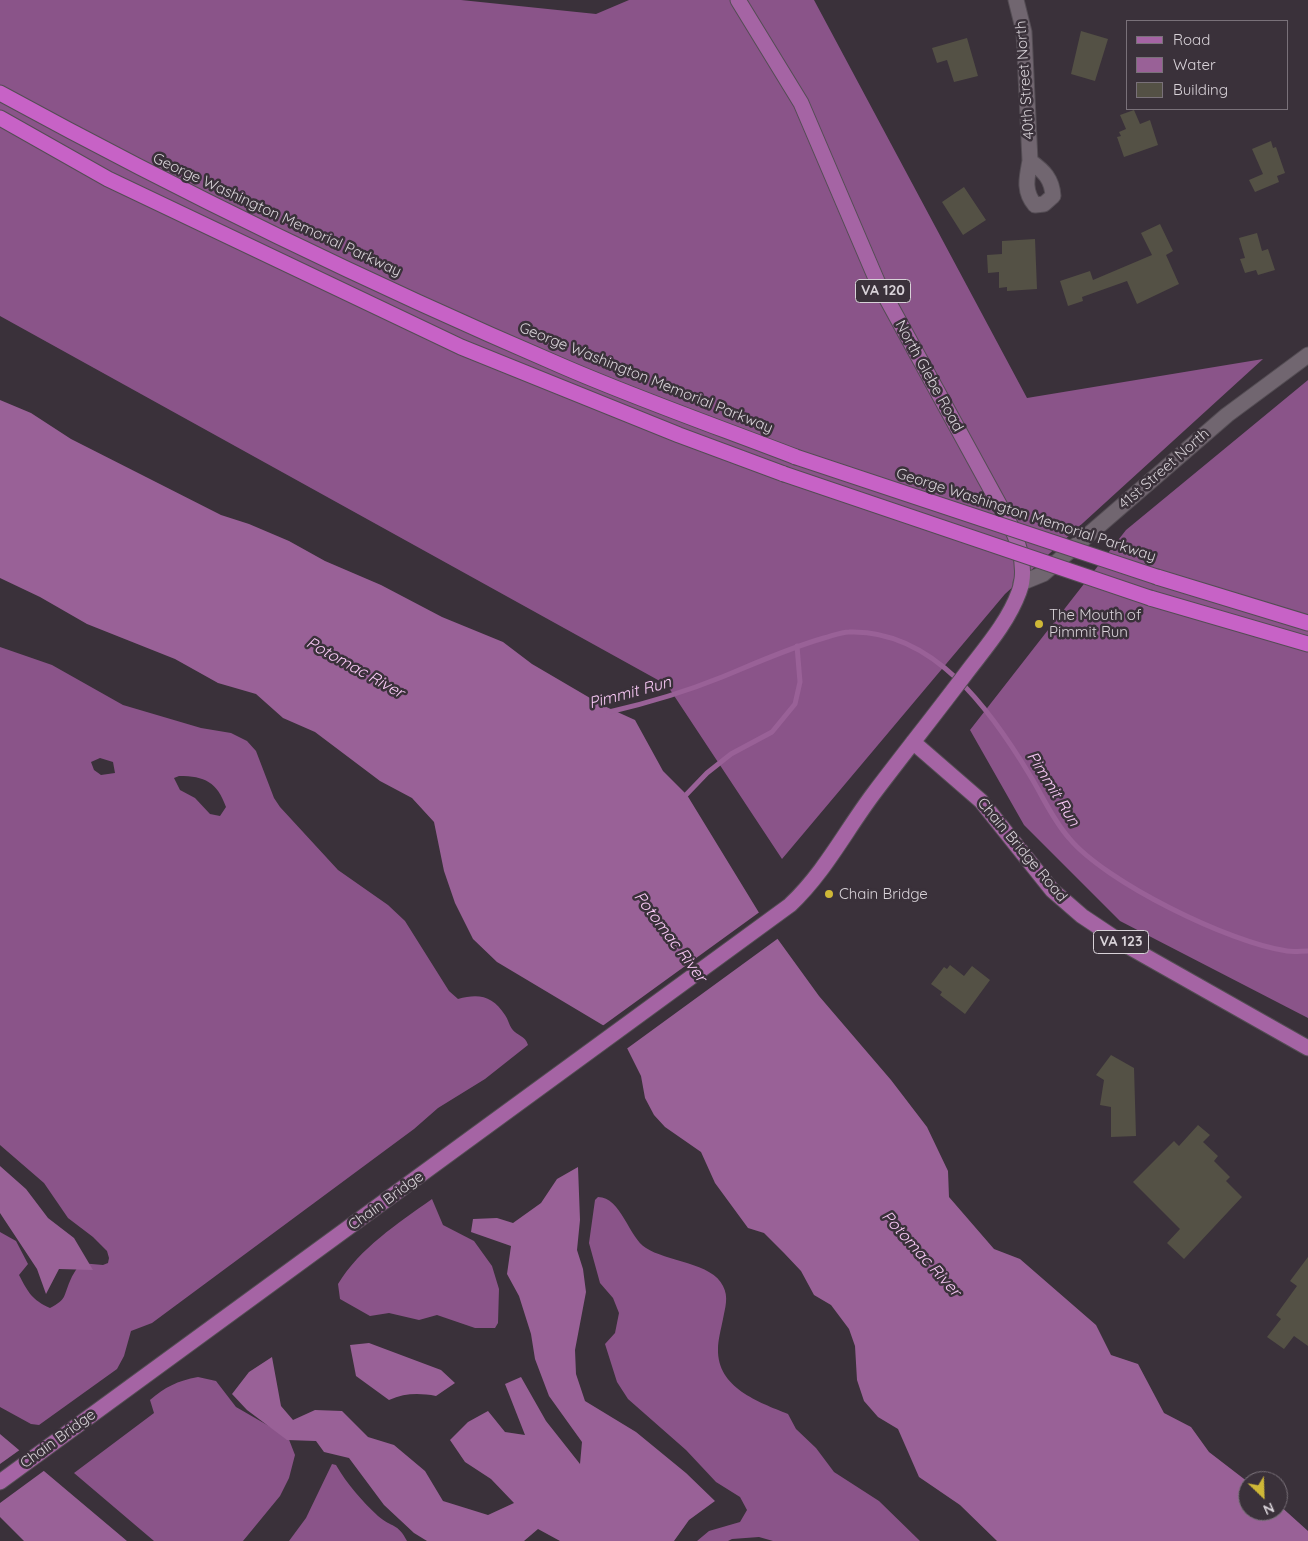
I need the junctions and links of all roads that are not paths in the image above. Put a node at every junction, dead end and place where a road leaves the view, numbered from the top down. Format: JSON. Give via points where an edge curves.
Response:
{"nodes":[{"id":1,"x":738,"y":0,"type":"edge"},
{"id":2,"x":1016,"y":0,"type":"edge"},
{"id":3,"x":0,"y":93,"type":"edge"},
{"id":4,"x":0,"y":118,"type":"edge"},
{"id":5,"x":1030,"y":160,"type":"dead end"},
{"id":6,"x":1308,"y":355,"type":"edge"},
{"id":7,"x":1022,"y":583,"type":"junction"},
{"id":8,"x":1308,"y":623,"type":"edge"},
{"id":9,"x":1308,"y":644,"type":"edge"},
{"id":10,"x":913,"y":742,"type":"junction"},
{"id":11,"x":1308,"y":1048,"type":"edge"},
{"id":12,"x":0,"y":1482,"type":"edge"}],
"edges":[{"from":1,"to":7,"type":"main road","name":"North Glebe Road","number":"VA 120","via":[[801,104],[877,281],[1011,526],[1021,556]]},
{"from":2,"to":5,"type":"street","name":"40th Street North","via":[[1024,32]]},
{"from":3,"to":8,"type":"highway","name":"George Washington Memorial Parkway","bridge":true,"via":[[129,164],[321,257],[563,367],[796,457],[1156,577]]},
{"from":4,"to":9,"type":"highway","bridge":true,"via":[[108,179],[461,347],[679,436],[1150,598]]},
{"from":6,"to":7,"type":"street","name":"41st Street North","via":[[1227,415],[1044,574]]},
{"from":7,"to":10,"type":"main road","name":"North Glebe Road","number":"VA 120","via":[[1002,624]]},
{"from":10,"to":11,"type":"main road","name":"Chain Bridge Road","number":"VA 123","via":[[981,800],[1042,879],[1082,916],[1124,944]]},
{"from":10,"to":12,"type":"main road","name":"Chain Bridge","via":[[821,871],[771,920]]}]}
